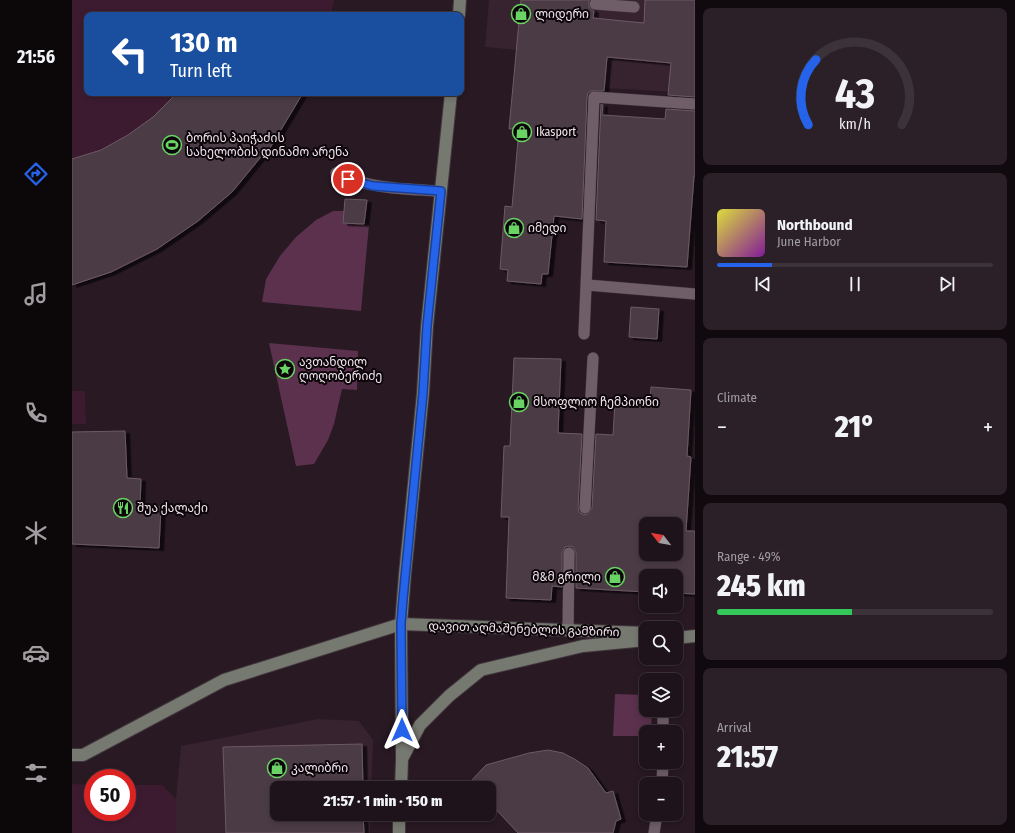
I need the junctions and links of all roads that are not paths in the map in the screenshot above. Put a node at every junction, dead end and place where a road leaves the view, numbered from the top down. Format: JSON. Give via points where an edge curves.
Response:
{"nodes":[{"id":1,"x":460,"y":0,"type":"edge"},
{"id":2,"x":595,"y":4,"type":"dead end"},
{"id":3,"x":634,"y":7,"type":"dead end"},
{"id":4,"x":459,"y":12,"type":"edge"},
{"id":5,"x":451,"y":96,"type":"edge"},
{"id":6,"x":695,"y":104,"type":"edge"},
{"id":7,"x":336,"y":173,"type":"dead end"},
{"id":8,"x":441,"y":191,"type":"junction"},
{"id":9,"x":587,"y":285,"type":"junction"},
{"id":10,"x":695,"y":294,"type":"edge"},
{"id":11,"x":584,"y":334,"type":"dead end"},
{"id":12,"x":594,"y":358,"type":"dead end"},
{"id":13,"x":585,"y":508,"type":"dead end"},
{"id":14,"x":569,"y":553,"type":"dead end"},
{"id":15,"x":401,"y":624,"type":"junction"},
{"id":16,"x":568,"y":631,"type":"junction"},
{"id":17,"x":639,"y":633,"type":"edge"},
{"id":18,"x":683,"y":634,"type":"edge"},
{"id":19,"x":695,"y":635,"type":"edge"},
{"id":20,"x":683,"y":637,"type":"edge"},
{"id":21,"x":639,"y":641,"type":"edge"},
{"id":22,"x":72,"y":755,"type":"edge"},
{"id":23,"x":402,"y":760,"type":"junction"},
{"id":24,"x":400,"y":781,"type":"edge"},
{"id":25,"x":399,"y":821,"type":"edge"},
{"id":26,"x":656,"y":821,"type":"edge"},
{"id":27,"x":399,"y":833,"type":"edge"},
{"id":28,"x":654,"y":833,"type":"edge"}],
"edges":[{"from":1,"to":4,"type":"main road"},
{"from":2,"to":3,"type":"lane"},
{"from":5,"to":8,"type":"main road"},
{"from":6,"to":9,"type":"lane","via":[[594,97]]},
{"from":7,"to":8,"type":"lane","via":[[373,186]]},
{"from":8,"to":15,"type":"main road"},
{"from":9,"to":10,"type":"lane"},
{"from":9,"to":11,"type":"lane"},
{"from":12,"to":13,"type":"lane"},
{"from":14,"to":16,"type":"lane"},
{"from":15,"to":16,"type":"main road","name":"დავით აღმაშენებლის გამზირი"},
{"from":15,"to":22,"type":"main road","name":"დავით აღმაშენებლის გამზირი","via":[[224,680],[83,755]]},
{"from":15,"to":23,"type":"main road"},
{"from":16,"to":17,"type":"main road","name":"დავით აღმაშენებლის გამზირი"},
{"from":18,"to":19,"type":"main road"},
{"from":19,"to":20,"type":"main road"},
{"from":21,"to":23,"type":"main road","name":"დავით აღმაშენებლის გამზირი","via":[[583,646],[481,670],[449,696],[420,725]]},
{"from":23,"to":24,"type":"main road"},
{"from":25,"to":27,"type":"main road"},
{"from":26,"to":28,"type":"lane"}]}
